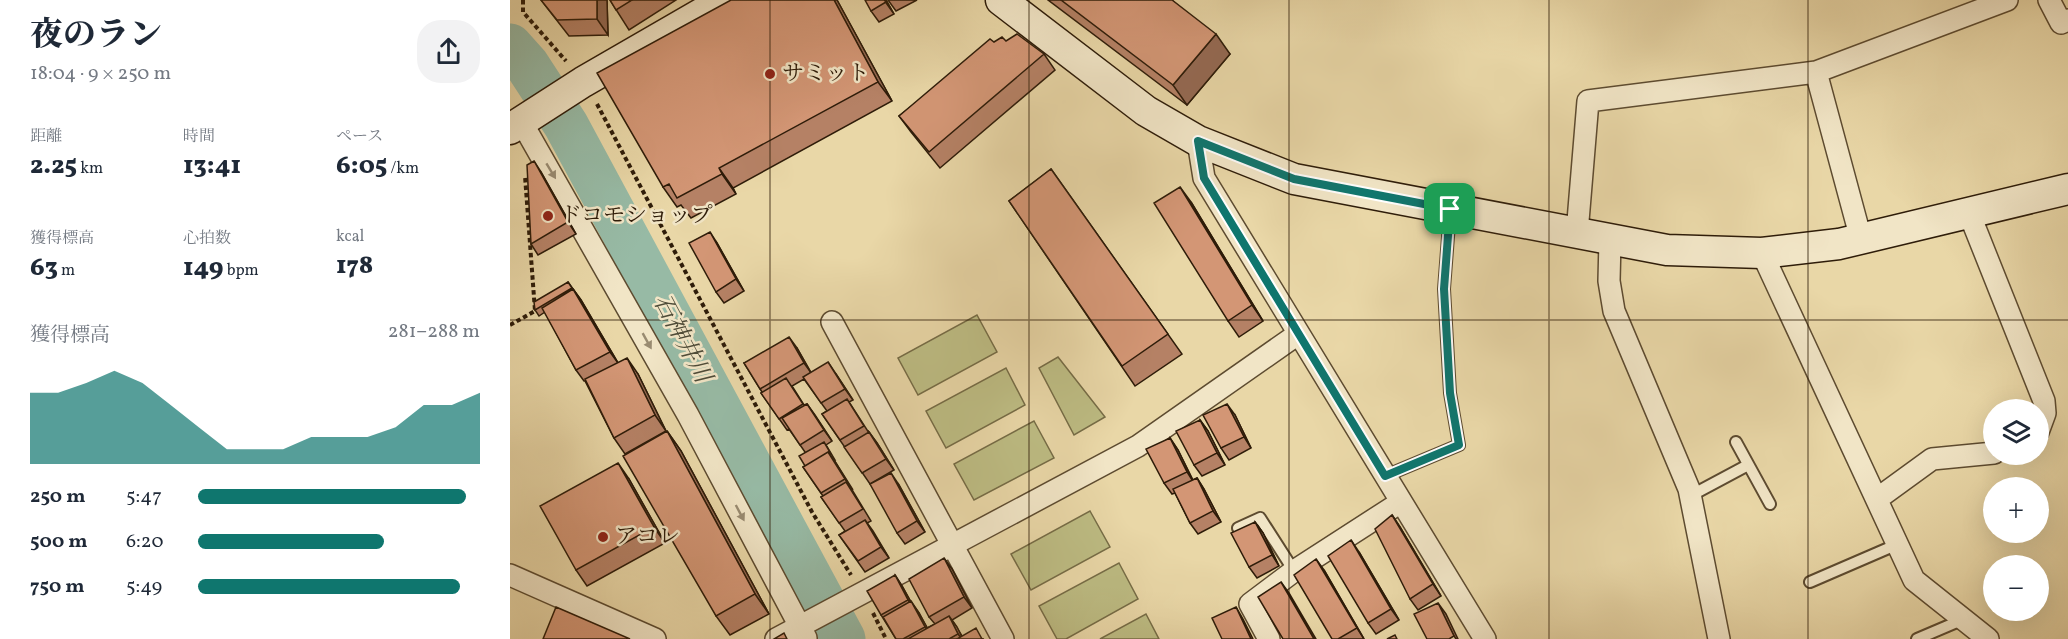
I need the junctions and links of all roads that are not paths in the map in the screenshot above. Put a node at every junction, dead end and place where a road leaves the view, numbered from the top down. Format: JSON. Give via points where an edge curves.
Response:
{"nodes":[{"id":1,"x":725,"y":0,"type":"edge"},
{"id":2,"x":1001,"y":0,"type":"edge"},
{"id":3,"x":2007,"y":0,"type":"edge"},
{"id":4,"x":2049,"y":0,"type":"edge"},
{"id":5,"x":2068,"y":20,"type":"edge"},
{"id":6,"x":1816,"y":72,"type":"junction"},
{"id":7,"x":520,"y":122,"type":"edge"},
{"id":8,"x":1198,"y":141,"type":"junction"},
{"id":9,"x":2068,"y":189,"type":"edge"},
{"id":10,"x":1450,"y":209,"type":"junction"},
{"id":11,"x":1969,"y":213,"type":"junction"},
{"id":12,"x":1577,"y":233,"type":"junction"},
{"id":13,"x":1861,"y":239,"type":"junction"},
{"id":14,"x":1610,"y":240,"type":"junction"},
{"id":15,"x":1762,"y":253,"type":"junction"},
{"id":16,"x":832,"y":322,"type":"dead end"},
{"id":17,"x":1298,"y":334,"type":"junction"},
{"id":18,"x":2044,"y":399,"type":"edge"},
{"id":19,"x":1736,"y":442,"type":"dead end"},
{"id":20,"x":1983,"y":454,"type":"edge"},
{"id":21,"x":1748,"y":465,"type":"junction"},
{"id":22,"x":1385,"y":476,"type":"junction"},
{"id":23,"x":1690,"y":496,"type":"junction"},
{"id":24,"x":1877,"y":499,"type":"junction"},
{"id":25,"x":1401,"y":502,"type":"junction"},
{"id":26,"x":1770,"y":504,"type":"dead end"},
{"id":27,"x":1238,"y":528,"type":"edge"},
{"id":28,"x":1898,"y":544,"type":"junction"},
{"id":29,"x":952,"y":545,"type":"junction"},
{"id":30,"x":1294,"y":572,"type":"junction"},
{"id":31,"x":510,"y":575,"type":"edge"},
{"id":32,"x":1810,"y":582,"type":"dead end"},
{"id":33,"x":1964,"y":619,"type":"junction"},
{"id":34,"x":803,"y":630,"type":"edge"},
{"id":35,"x":656,"y":639,"type":"edge"},
{"id":36,"x":776,"y":639,"type":"edge"},
{"id":37,"x":1003,"y":639,"type":"edge"},
{"id":38,"x":1269,"y":639,"type":"edge"},
{"id":39,"x":1485,"y":639,"type":"edge"},
{"id":40,"x":1719,"y":639,"type":"edge"},
{"id":41,"x":1917,"y":639,"type":"edge"},
{"id":42,"x":1988,"y":639,"type":"edge"}],
"edges":[{"from":1,"to":7,"type":"street","via":[[578,82]]},
{"from":2,"to":8,"type":"street","via":[[1146,111]]},
{"from":3,"to":6,"type":"street"},
{"from":4,"to":5,"type":"street","via":[[2061,23]]},
{"from":6,"to":12,"type":"street","via":[[1588,101]]},
{"from":6,"to":13,"type":"street"},
{"from":7,"to":34,"type":"street","one_way":true,"via":[[688,415]]},
{"from":8,"to":10,"type":"street","via":[[1294,179]]},
{"from":8,"to":17,"type":"street","via":[[1204,178]]},
{"from":9,"to":11,"type":"street"},
{"from":10,"to":12,"type":"street"},
{"from":10,"to":22,"type":"lane","via":[[1444,289],[1450,393],[1459,445]]},
{"from":11,"to":13,"type":"street"},
{"from":11,"to":18,"type":"street"},
{"from":12,"to":14,"type":"street"},
{"from":13,"to":15,"type":"street"},
{"from":14,"to":15,"type":"street","via":[[1667,250]]},
{"from":14,"to":23,"type":"street","via":[[1609,281],[1614,311]]},
{"from":15,"to":24,"type":"street"},
{"from":16,"to":29,"type":"street"},
{"from":17,"to":22,"type":"street"},
{"from":17,"to":29,"type":"street","via":[[1138,446]]},
{"from":19,"to":21,"type":"lane"},
{"from":20,"to":24,"type":"street","via":[[1932,459]]},
{"from":21,"to":23,"type":"lane"},
{"from":21,"to":26,"type":"lane"},
{"from":22,"to":25,"type":"street"},
{"from":23,"to":40,"type":"street"},
{"from":24,"to":28,"type":"street"},
{"from":25,"to":30,"type":"street"},
{"from":25,"to":39,"type":"street"},
{"from":27,"to":30,"type":"lane","via":[[1260,518]]},
{"from":28,"to":32,"type":"lane"},
{"from":28,"to":33,"type":"street","via":[[1914,580]]},
{"from":29,"to":34,"type":"street","via":[[859,594]]},
{"from":29,"to":37,"type":"street"},
{"from":30,"to":38,"type":"street","via":[[1250,604]]},
{"from":31,"to":35,"type":"street"},
{"from":33,"to":41,"type":"lane"},
{"from":33,"to":42,"type":"street"},
{"from":34,"to":36,"type":"street"}]}
